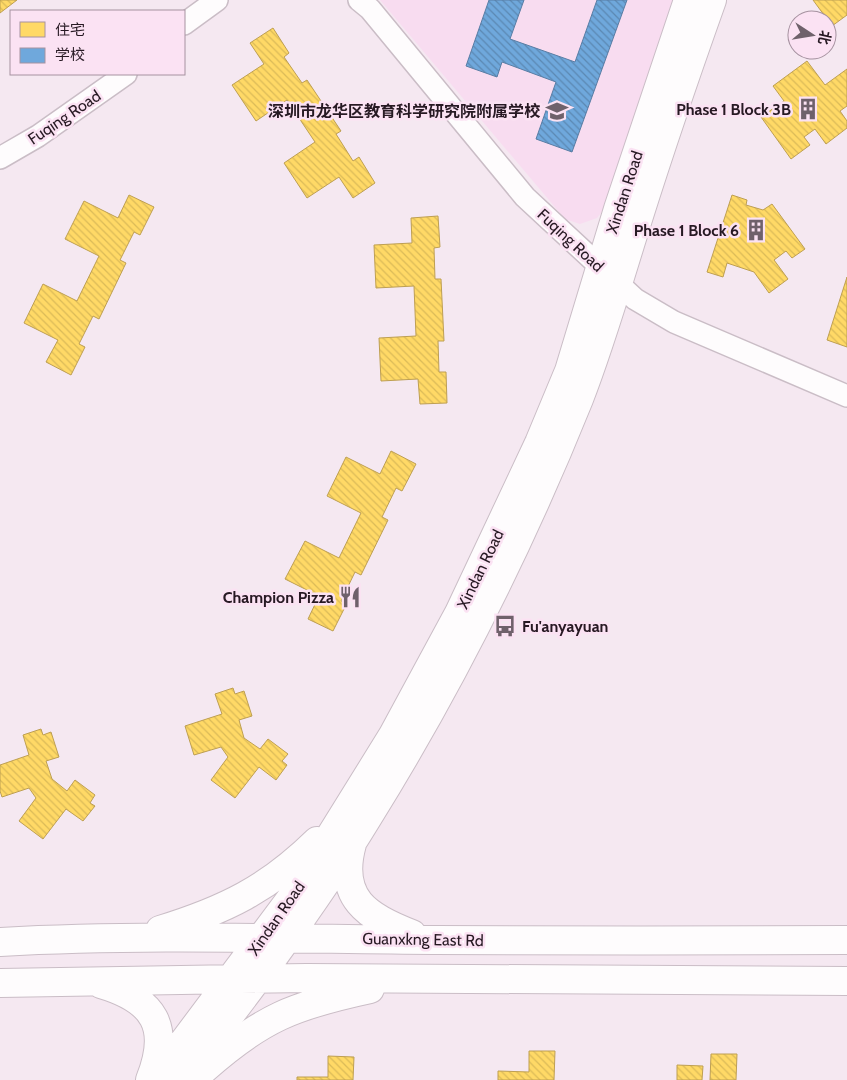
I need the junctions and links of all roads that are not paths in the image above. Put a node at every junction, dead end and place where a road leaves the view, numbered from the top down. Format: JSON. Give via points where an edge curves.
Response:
{"nodes":[{"id":1,"x":217,"y":0,"type":"edge"},
{"id":2,"x":358,"y":0,"type":"edge"},
{"id":3,"x":688,"y":0,"type":"edge"},
{"id":4,"x":712,"y":0,"type":"edge"},
{"id":5,"x":185,"y":23,"type":"edge"},
{"id":6,"x":125,"y":75,"type":"edge"},
{"id":7,"x":0,"y":158,"type":"edge"},
{"id":8,"x":609,"y":276,"type":"junction"},
{"id":9,"x":847,"y":396,"type":"edge"},
{"id":10,"x":350,"y":805,"type":"junction"},
{"id":11,"x":354,"y":839,"type":"junction"},
{"id":12,"x":274,"y":937,"type":"junction"},
{"id":13,"x":129,"y":938,"type":"junction"},
{"id":14,"x":433,"y":940,"type":"junction"},
{"id":15,"x":847,"y":940,"type":"edge"},
{"id":16,"x":0,"y":942,"type":"edge"},
{"id":17,"x":244,"y":978,"type":"junction"},
{"id":18,"x":420,"y":978,"type":"junction"},
{"id":19,"x":90,"y":981,"type":"junction"},
{"id":20,"x":847,"y":981,"type":"edge"},
{"id":21,"x":0,"y":983,"type":"edge"},
{"id":22,"x":150,"y":1080,"type":"edge"},
{"id":23,"x":155,"y":1080,"type":"edge"},
{"id":24,"x":180,"y":1080,"type":"edge"},
{"id":25,"x":193,"y":1080,"type":"edge"}],
"edges":[{"from":1,"to":5,"type":"street"},
{"from":2,"to":8,"type":"street","name":"Fuqing Road","via":[[370,9],[525,196]]},
{"from":3,"to":8,"type":"main road","name":"Xindan Road"},
{"from":4,"to":8,"type":"main road","name":"Xindan Road","via":[[655,164]]},
{"from":6,"to":7,"type":"street","name":"Fuqing Road","via":[[38,136]]},
{"from":8,"to":9,"type":"street","name":"Fuqing Road","via":[[635,299],[674,322]]},
{"from":8,"to":10,"type":"main road","name":"Xindan Road","via":[[505,518],[459,613],[393,735]]},
{"from":8,"to":11,"type":"main road","name":"Xindan Road","via":[[580,396],[512,550],[451,671]]},
{"from":10,"to":12,"type":"main road","name":"Xindan Road","via":[[295,893]]},
{"from":10,"to":13,"type":"main road","via":[[308,850],[244,898],[194,919]]},
{"from":11,"to":12,"type":"main road","name":"Xindan Road"},
{"from":11,"to":14,"type":"main road","via":[[348,868],[352,892],[359,904],[379,920]]},
{"from":12,"to":13,"type":"main road","name":"Guanxkng East Rd"},
{"from":12,"to":14,"type":"main road","name":"Guanxkng East Rd"},
{"from":12,"to":17,"type":"main road","name":"Xindan Road"},
{"from":13,"to":16,"type":"main road","name":"Guanxkng East Rd"},
{"from":14,"to":15,"type":"main road","name":"Guanxkng East Rd"},
{"from":17,"to":18,"type":"main road"},
{"from":17,"to":19,"type":"main road"},
{"from":17,"to":23,"type":"main road","name":"Xindan Road"},
{"from":17,"to":24,"type":"main road","name":"Xindan Road"},
{"from":18,"to":20,"type":"main road"},
{"from":18,"to":25,"type":"main road","via":[[330,998],[275,1016],[239,1039]]},
{"from":19,"to":21,"type":"main road"},
{"from":19,"to":22,"type":"main road","via":[[131,997],[156,1019],[159,1040]]}]}
